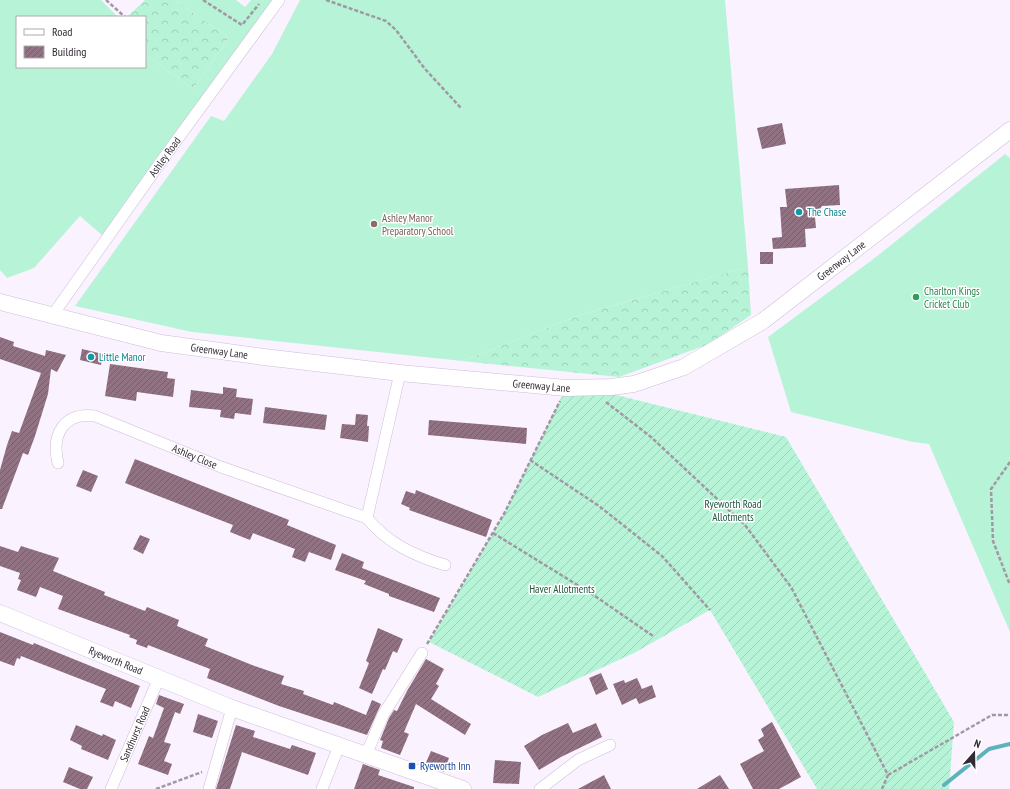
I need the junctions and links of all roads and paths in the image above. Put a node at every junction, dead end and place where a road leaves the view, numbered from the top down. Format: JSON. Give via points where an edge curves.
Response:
{"nodes":[{"id":1,"x":106,"y":0,"type":"edge"},
{"id":2,"x":203,"y":0,"type":"edge"},
{"id":3,"x":279,"y":0,"type":"edge"},
{"id":4,"x":326,"y":0,"type":"edge"},
{"id":5,"x":262,"y":1,"type":"edge"},
{"id":6,"x":125,"y":16,"type":"edge"},
{"id":7,"x":461,"y":108,"type":"dead end"},
{"id":8,"x":1010,"y":130,"type":"edge"},
{"id":9,"x":0,"y":302,"type":"edge"},
{"id":10,"x":52,"y":316,"type":"junction"},
{"id":11,"x":400,"y":373,"type":"junction"},
{"id":12,"x":566,"y":388,"type":"junction"},
{"id":13,"x":588,"y":388,"type":"junction"},
{"id":14,"x":530,"y":460,"type":"junction"},
{"id":15,"x":1010,"y":462,"type":"edge"},
{"id":16,"x":58,"y":463,"type":"dead end"},
{"id":17,"x":1009,"y":466,"type":"edge"},
{"id":18,"x":367,"y":518,"type":"junction"},
{"id":19,"x":493,"y":533,"type":"junction"},
{"id":20,"x":445,"y":565,"type":"dead end"},
{"id":21,"x":1010,"y":586,"type":"edge"},
{"id":22,"x":710,"y":610,"type":"dead end"},
{"id":23,"x":0,"y":613,"type":"edge"},
{"id":24,"x":653,"y":636,"type":"dead end"},
{"id":25,"x":422,"y":653,"type":"joint"},
{"id":26,"x":159,"y":678,"type":"junction"},
{"id":27,"x":232,"y":708,"type":"junction"},
{"id":28,"x":1010,"y":715,"type":"edge"},
{"id":29,"x":610,"y":745,"type":"dead end"},
{"id":30,"x":339,"y":746,"type":"junction"},
{"id":31,"x":366,"y":755,"type":"junction"},
{"id":32,"x":214,"y":767,"type":"junction"},
{"id":33,"x":888,"y":775,"type":"junction"},
{"id":34,"x":111,"y":789,"type":"edge"},
{"id":35,"x":156,"y":789,"type":"edge"},
{"id":36,"x":209,"y":789,"type":"edge"},
{"id":37,"x":322,"y":789,"type":"edge"},
{"id":38,"x":463,"y":789,"type":"edge"},
{"id":39,"x":540,"y":789,"type":"edge"},
{"id":40,"x":882,"y":789,"type":"edge"}],
"edges":[{"from":1,"to":6,"type":"path"},
{"from":2,"to":5,"type":"path","via":[[242,25]]},
{"from":3,"to":10,"type":"street","name":"Ashley Road","via":[[155,169]]},
{"from":4,"to":7,"type":"path","via":[[386,20],[425,69]]},
{"from":8,"to":13,"type":"street","name":"Greenway Lane","via":[[763,321],[678,370],[634,384]]},
{"from":9,"to":10,"type":"street","name":"Greenway Lane"},
{"from":10,"to":11,"type":"street","name":"Greenway Lane","via":[[161,343]]},
{"from":11,"to":12,"type":"street","name":"Greenway Lane"},
{"from":11,"to":18,"type":"street"},
{"from":12,"to":13,"type":"street","name":"Greenway Lane"},
{"from":12,"to":14,"type":"path"},
{"from":13,"to":33,"type":"path","via":[[651,437],[745,525],[791,587]]},
{"from":14,"to":19,"type":"path"},
{"from":14,"to":22,"type":"path","via":[[599,506],[662,556]]},
{"from":15,"to":17,"type":"path"},
{"from":16,"to":18,"type":"street","name":"Ashley Close","via":[[55,445],[62,426],[72,418],[95,416],[221,467]]},
{"from":17,"to":21,"type":"path","via":[[991,489],[993,541]]},
{"from":18,"to":20,"type":"street","via":[[376,530],[394,544]]},
{"from":19,"to":24,"type":"path","via":[[592,594]]},
{"from":19,"to":25,"type":"path"},
{"from":23,"to":26,"type":"street","name":"Ryeworth Road"},
{"from":25,"to":31,"type":"street","via":[[383,715]]},
{"from":26,"to":27,"type":"street","name":"Ryeworth Road"},
{"from":26,"to":34,"type":"street","name":"Sandhurst Road"},
{"from":27,"to":30,"type":"street","name":"Ryeworth Road"},
{"from":27,"to":32,"type":"street"},
{"from":28,"to":33,"type":"path","via":[[992,715]]},
{"from":29,"to":39,"type":"street","via":[[578,760]]},
{"from":30,"to":31,"type":"street","name":"Ryeworth Road"},
{"from":30,"to":37,"type":"street"},
{"from":31,"to":38,"type":"street","name":"Ryeworth Road"},
{"from":32,"to":35,"type":"path"},
{"from":32,"to":36,"type":"street"},
{"from":33,"to":40,"type":"path"}]}
